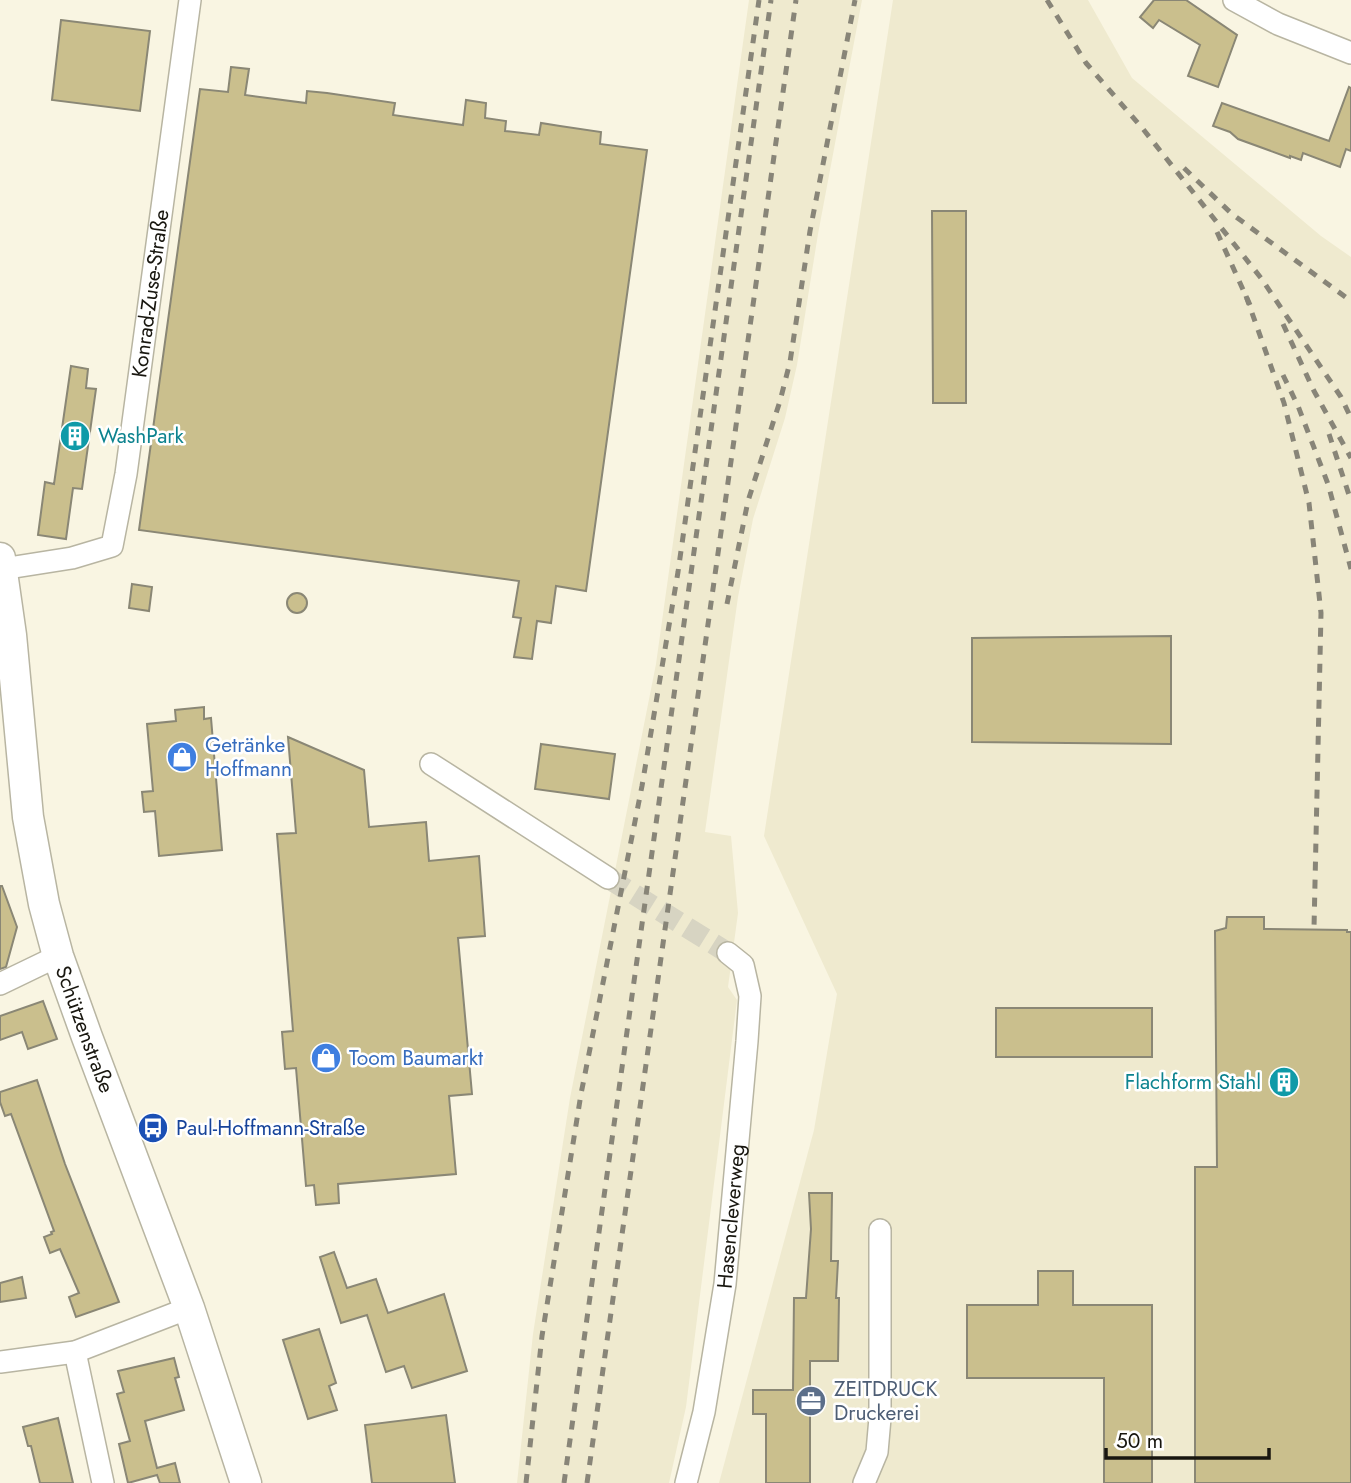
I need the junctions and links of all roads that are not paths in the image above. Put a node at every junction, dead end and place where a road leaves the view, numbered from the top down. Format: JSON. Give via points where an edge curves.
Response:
{"nodes":[{"id":1,"x":190,"y":0,"type":"edge"},
{"id":2,"x":1234,"y":0,"type":"edge"},
{"id":3,"x":1349,"y":47,"type":"edge"},
{"id":4,"x":1,"y":563,"type":"edge"},
{"id":5,"x":431,"y":764,"type":"dead end"},
{"id":6,"x":608,"y":878,"type":"tunnel mouth"},
{"id":7,"x":728,"y":953,"type":"tunnel mouth"},
{"id":8,"x":58,"y":956,"type":"junction"},
{"id":9,"x":0,"y":984,"type":"edge"},
{"id":10,"x":880,"y":1230,"type":"dead end"},
{"id":11,"x":189,"y":1308,"type":"junction"},
{"id":12,"x":75,"y":1352,"type":"junction"},
{"id":13,"x":0,"y":1362,"type":"edge"},
{"id":14,"x":103,"y":1483,"type":"edge"},
{"id":15,"x":246,"y":1483,"type":"edge"},
{"id":16,"x":686,"y":1483,"type":"edge"},
{"id":17,"x":864,"y":1483,"type":"edge"}],
"edges":[{"from":1,"to":4,"type":"street","name":"Konrad-Zuse-Straße","via":[[126,474],[112,545],[72,558]]},
{"from":2,"to":3,"type":"street","via":[[1278,24]]},
{"from":4,"to":8,"type":"main road","name":"Schützenstraße","via":[[28,817]]},
{"from":5,"to":6,"type":"street"},
{"from":7,"to":16,"type":"street","name":"Hasencleverweg","via":[[743,965],[750,996],[746,1054],[724,1284],[704,1412]]},
{"from":8,"to":9,"type":"street"},
{"from":8,"to":11,"type":"main road","name":"Schützenstraße"},
{"from":10,"to":17,"type":"street","via":[[880,1418],[877,1452]]},
{"from":11,"to":12,"type":"street"},
{"from":11,"to":15,"type":"main road","name":"Schützenstraße"},
{"from":12,"to":13,"type":"street"},
{"from":12,"to":14,"type":"street"}]}
